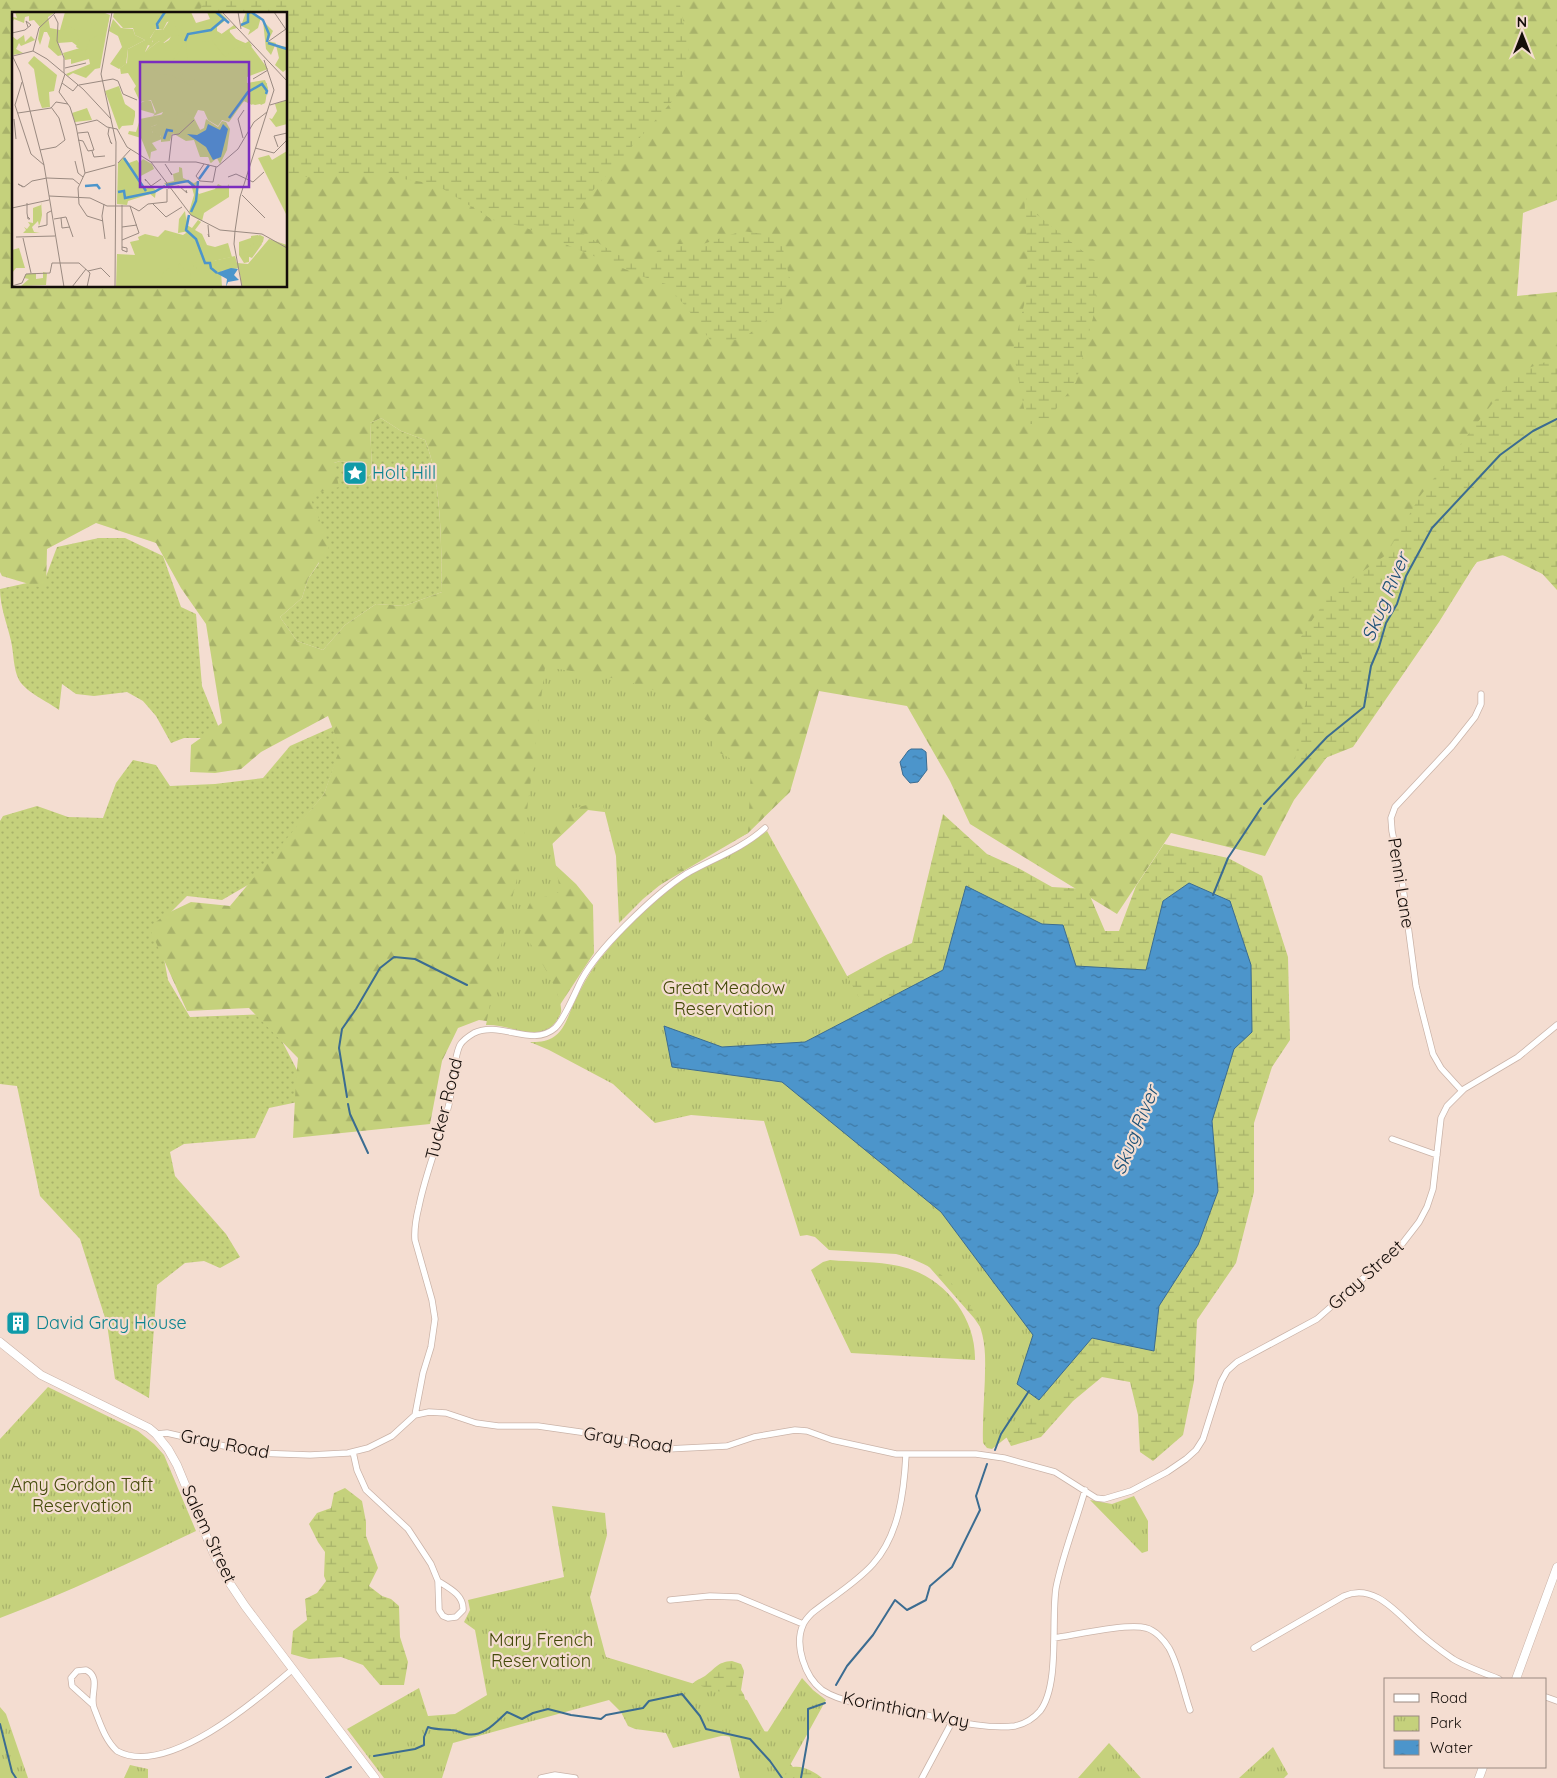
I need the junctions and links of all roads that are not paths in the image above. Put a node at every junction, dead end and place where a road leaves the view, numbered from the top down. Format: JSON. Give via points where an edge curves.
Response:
{"nodes":[{"id":1,"x":1481,"y":694,"type":"dead end"},
{"id":2,"x":765,"y":828,"type":"dead end"},
{"id":3,"x":1557,"y":1025,"type":"edge"},
{"id":4,"x":1462,"y":1091,"type":"junction"},
{"id":5,"x":1392,"y":1139,"type":"dead end"},
{"id":6,"x":1437,"y":1155,"type":"junction"},
{"id":7,"x":0,"y":1342,"type":"edge"},
{"id":8,"x":414,"y":1415,"type":"junction"},
{"id":9,"x":156,"y":1434,"type":"junction"},
{"id":10,"x":354,"y":1452,"type":"junction"},
{"id":11,"x":906,"y":1454,"type":"junction"},
{"id":12,"x":1085,"y":1490,"type":"junction"},
{"id":13,"x":1131,"y":1491,"type":"joint"},
{"id":14,"x":1557,"y":1567,"type":"edge"},
{"id":15,"x":438,"y":1581,"type":"junction"},
{"id":16,"x":670,"y":1600,"type":"dead end"},
{"id":17,"x":803,"y":1624,"type":"junction"},
{"id":18,"x":1054,"y":1638,"type":"junction"},
{"id":19,"x":1254,"y":1648,"type":"dead end"},
{"id":20,"x":293,"y":1669,"type":"junction"},
{"id":21,"x":1497,"y":1678,"type":"edge"},
{"id":22,"x":1516,"y":1678,"type":"edge"},
{"id":23,"x":92,"y":1704,"type":"junction"},
{"id":24,"x":1190,"y":1710,"type":"dead end"},
{"id":25,"x":954,"y":1720,"type":"junction"},
{"id":26,"x":210,"y":1740,"type":"dead end"},
{"id":27,"x":139,"y":1763,"type":"dead end"},
{"id":28,"x":375,"y":1778,"type":"edge"},
{"id":29,"x":541,"y":1778,"type":"edge"},
{"id":30,"x":575,"y":1778,"type":"edge"},
{"id":31,"x":922,"y":1778,"type":"edge"}],
"edges":[{"from":1,"to":4,"type":"street","name":"Penni Lane","via":[[1481,704],[1475,717],[1396,807],[1391,818],[1416,986],[1426,1030],[1441,1068]]},
{"from":2,"to":8,"type":"street","name":"Tucker Road","via":[[674,882],[635,916],[598,956],[572,996],[562,1020],[550,1032],[535,1036],[481,1030],[461,1043],[446,1113],[423,1185],[415,1225],[415,1240],[434,1318],[431,1348]]},
{"from":3,"to":4,"type":"street","name":"Gray Street","via":[[1518,1057]]},
{"from":4,"to":6,"type":"street","name":"Gray Street","via":[[1447,1106],[1441,1118]]},
{"from":5,"to":6,"type":"street"},
{"from":6,"to":13,"type":"street","name":"Gray Street","via":[[1433,1189],[1426,1207],[1402,1244],[1317,1319],[1237,1362],[1227,1371],[1196,1450],[1167,1472]]},
{"from":7,"to":9,"type":"street","name":"Salem Street","via":[[41,1375]]},
{"from":8,"to":10,"type":"street","name":"Gray Road","via":[[397,1432]]},
{"from":8,"to":11,"type":"street","name":"Gray Road","via":[[440,1412],[476,1423],[538,1426],[667,1449],[727,1446],[754,1437],[807,1431],[879,1451]]},
{"from":9,"to":10,"type":"street","name":"Gray Road","via":[[167,1433],[256,1454]]},
{"from":9,"to":20,"type":"street","name":"Salem Street","via":[[177,1464],[225,1576]]},
{"from":10,"to":15,"type":"street","via":[[357,1470],[366,1490],[408,1528]]},
{"from":11,"to":12,"type":"street","name":"Gray Road","via":[[976,1454],[1004,1458],[1055,1472]]},
{"from":11,"to":17,"type":"street","via":[[902,1501],[884,1548],[872,1566],[812,1613]]},
{"from":12,"to":13,"type":"street","name":"Gray Road","via":[[1096,1498],[1104,1499]]},
{"from":12,"to":18,"type":"street","name":"Korinthian Way","via":[[1056,1588]]},
{"from":14,"to":22,"type":"street"},
{"from":15,"to":15,"type":"street","via":[[463,1601],[463,1610],[456,1617],[448,1618],[440,1612]]},
{"from":16,"to":17,"type":"street","via":[[738,1597]]},
{"from":17,"to":25,"type":"street","name":"Korinthian Way","via":[[802,1656],[811,1677],[822,1690],[850,1701]]},
{"from":18,"to":24,"type":"street","via":[[1128,1627],[1152,1630],[1169,1648]]},
{"from":18,"to":25,"type":"street","name":"Korinthian Way","via":[[1050,1686],[1036,1715],[1022,1724],[1008,1726]]},
{"from":19,"to":21,"type":"street","via":[[1339,1598],[1356,1592],[1365,1593],[1384,1600],[1454,1660]]},
{"from":20,"to":26,"type":"street"},
{"from":20,"to":28,"type":"street","name":"Salem Street"},
{"from":23,"to":23,"type":"street","via":[[93,1676],[86,1670],[77,1671],[71,1678],[72,1686]]},
{"from":23,"to":27,"type":"street","via":[[111,1744]]},
{"from":25,"to":31,"type":"street"},
{"from":29,"to":30,"type":"street","via":[[555,1775]]}]}
